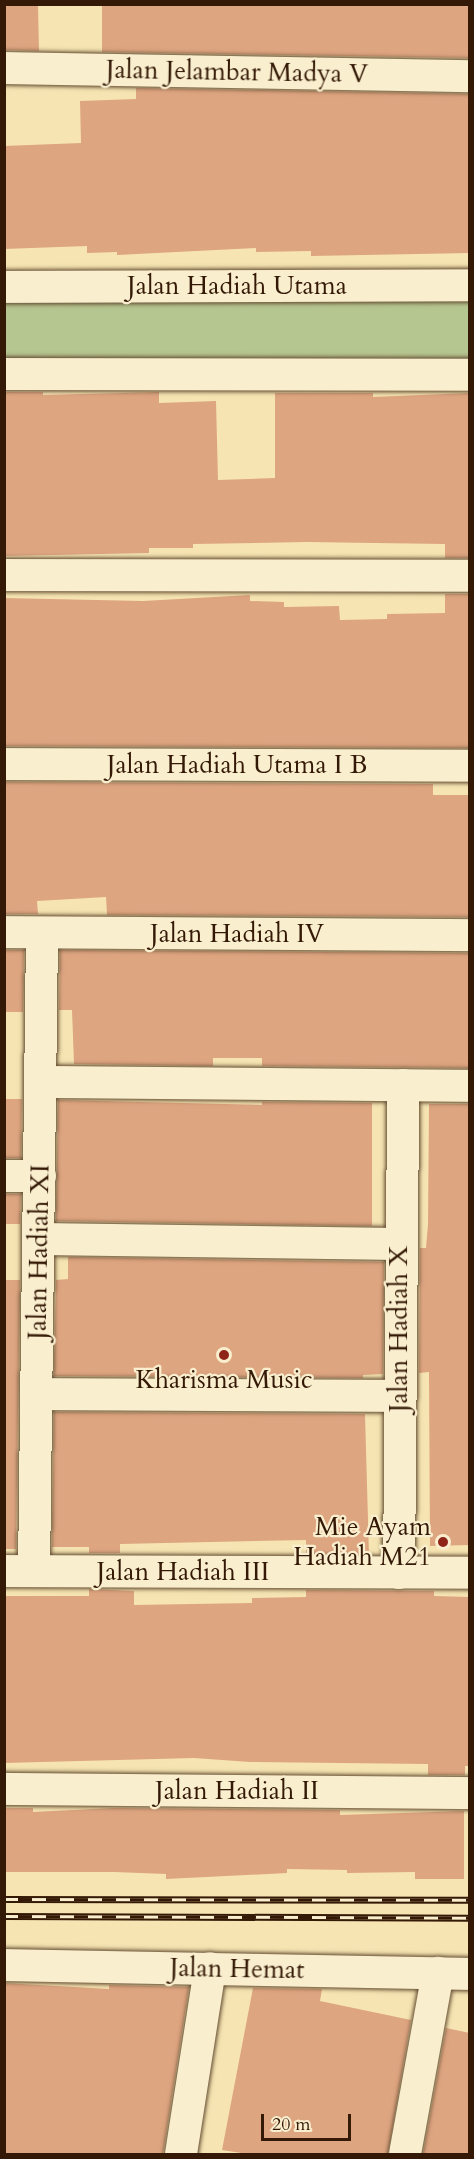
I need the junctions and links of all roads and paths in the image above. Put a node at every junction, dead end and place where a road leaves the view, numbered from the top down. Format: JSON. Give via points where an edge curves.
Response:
{"nodes":[{"id":1,"x":4,"y":68,"type":"edge"},
{"id":2,"x":470,"y":76,"type":"edge"},
{"id":3,"x":470,"y":285,"type":"edge"},
{"id":4,"x":4,"y":286,"type":"edge"},
{"id":5,"x":4,"y":374,"type":"edge"},
{"id":6,"x":470,"y":375,"type":"edge"},
{"id":7,"x":4,"y":575,"type":"edge"},
{"id":8,"x":470,"y":576,"type":"edge"},
{"id":9,"x":4,"y":764,"type":"edge"},
{"id":10,"x":470,"y":766,"type":"edge"},
{"id":11,"x":4,"y":932,"type":"edge"},
{"id":12,"x":42,"y":933,"type":"junction"},
{"id":13,"x":470,"y":935,"type":"edge"},
{"id":14,"x":41,"y":1082,"type":"junction"},
{"id":15,"x":403,"y":1085,"type":"junction"},
{"id":16,"x":470,"y":1086,"type":"edge"},
{"id":17,"x":4,"y":1176,"type":"edge"},
{"id":18,"x":40,"y":1176,"type":"junction"},
{"id":19,"x":39,"y":1239,"type":"junction"},
{"id":20,"x":400,"y":1244,"type":"junction"},
{"id":21,"x":37,"y":1394,"type":"junction"},
{"id":22,"x":399,"y":1396,"type":"junction"},
{"id":23,"x":20,"y":1571,"type":"edge"},
{"id":24,"x":399,"y":1573,"type":"junction"},
{"id":25,"x":470,"y":1573,"type":"edge"},
{"id":26,"x":4,"y":1789,"type":"edge"},
{"id":27,"x":470,"y":1793,"type":"edge"},
{"id":28,"x":4,"y":1965,"type":"edge"},
{"id":29,"x":210,"y":1968,"type":"junction"},
{"id":30,"x":438,"y":1972,"type":"junction"},
{"id":31,"x":470,"y":1974,"type":"edge"},
{"id":32,"x":180,"y":2154,"type":"edge"},
{"id":33,"x":405,"y":2154,"type":"edge"}],
"edges":[{"from":1,"to":2,"type":"street","name":"Jalan Jelambar Madya V"},
{"from":3,"to":4,"type":"street","name":"Jalan Hadiah Utama"},
{"from":5,"to":6,"type":"street"},
{"from":7,"to":8,"type":"street"},
{"from":9,"to":10,"type":"street","name":"Jalan Hadiah Utama I B"},
{"from":11,"to":12,"type":"street","name":"Jalan Hadiah IV"},
{"from":12,"to":13,"type":"street","name":"Jalan Hadiah IV"},
{"from":12,"to":14,"type":"street","name":"Jalan Hadiah XI"},
{"from":14,"to":15,"type":"street"},
{"from":14,"to":18,"type":"street","name":"Jalan Hadiah XI"},
{"from":15,"to":16,"type":"street"},
{"from":15,"to":20,"type":"street","name":"Jalan Hadiah X"},
{"from":17,"to":18,"type":"street"},
{"from":18,"to":19,"type":"street","name":"Jalan Hadiah XI"},
{"from":19,"to":20,"type":"street"},
{"from":19,"to":21,"type":"street","name":"Jalan Hadiah XI"},
{"from":20,"to":22,"type":"street","name":"Jalan Hadiah X"},
{"from":21,"to":22,"type":"street"},
{"from":21,"to":23,"type":"street","name":"Jalan Hadiah XI"},
{"from":22,"to":24,"type":"street","name":"Jalan Hadiah X"},
{"from":23,"to":24,"type":"street","name":"Jalan Hadiah III"},
{"from":24,"to":25,"type":"street","name":"Jalan Hadiah III"},
{"from":26,"to":27,"type":"street","name":"Jalan Hadiah II"},
{"from":28,"to":29,"type":"street","name":"Jalan Hemat"},
{"from":29,"to":30,"type":"street","name":"Jalan Hemat"},
{"from":29,"to":32,"type":"street"},
{"from":30,"to":31,"type":"street","name":"Jalan Hemat"},
{"from":30,"to":33,"type":"street"}]}
